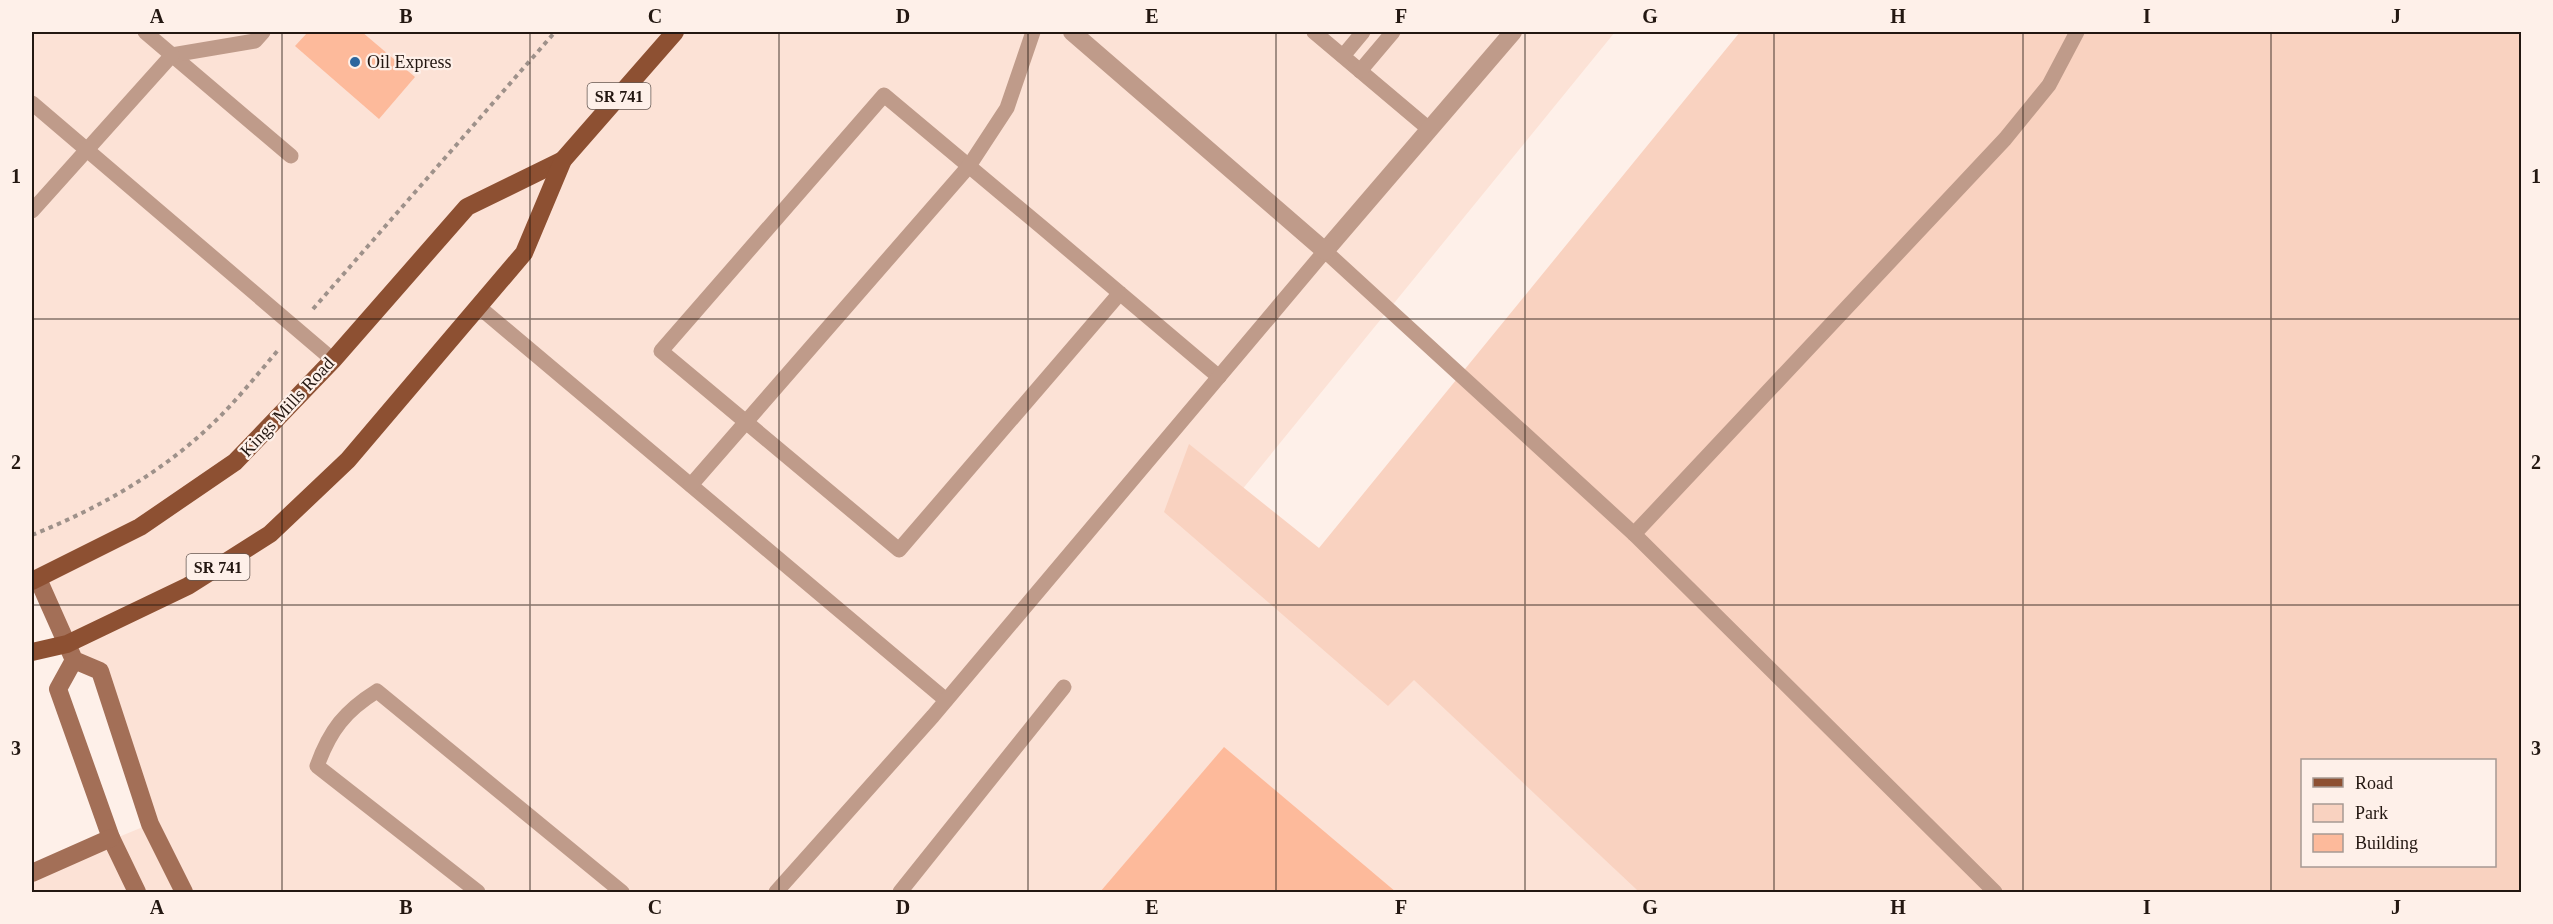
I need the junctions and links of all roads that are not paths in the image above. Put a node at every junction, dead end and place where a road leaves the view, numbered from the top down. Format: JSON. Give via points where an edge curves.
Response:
{"nodes":[{"id":1,"x":145,"y":32,"type":"edge"},
{"id":2,"x":263,"y":32,"type":"edge"},
{"id":3,"x":675,"y":32,"type":"edge"},
{"id":4,"x":1033,"y":32,"type":"edge"},
{"id":5,"x":1072,"y":32,"type":"edge"},
{"id":6,"x":1314,"y":32,"type":"edge"},
{"id":7,"x":1363,"y":32,"type":"edge"},
{"id":8,"x":1393,"y":32,"type":"edge"},
{"id":9,"x":1513,"y":32,"type":"edge"},
{"id":10,"x":2077,"y":32,"type":"edge"},
{"id":11,"x":172,"y":55,"type":"junction"},
{"id":12,"x":1343,"y":56,"type":"junction"},
{"id":13,"x":1360,"y":71,"type":"junction"},
{"id":14,"x":32,"y":103,"type":"edge"},
{"id":15,"x":1429,"y":129,"type":"junction"},
{"id":16,"x":88,"y":150,"type":"junction"},
{"id":17,"x":291,"y":156,"type":"dead end"},
{"id":18,"x":562,"y":160,"type":"junction"},
{"id":19,"x":969,"y":165,"type":"junction"},
{"id":20,"x":32,"y":211,"type":"edge"},
{"id":21,"x":1325,"y":251,"type":"junction"},
{"id":22,"x":1120,"y":294,"type":"junction"},
{"id":23,"x":479,"y":307,"type":"junction"},
{"id":24,"x":333,"y":360,"type":"junction"},
{"id":25,"x":1219,"y":377,"type":"junction"},
{"id":26,"x":746,"y":422,"type":"junction"},
{"id":27,"x":691,"y":485,"type":"junction"},
{"id":28,"x":1634,"y":534,"type":"junction"},
{"id":29,"x":35,"y":580,"type":"edge"},
{"id":30,"x":32,"y":652,"type":"edge"},
{"id":31,"x":70,"y":652,"type":"junction"},
{"id":32,"x":1064,"y":687,"type":"dead end"},
{"id":33,"x":946,"y":700,"type":"junction"},
{"id":34,"x":111,"y":838,"type":"junction"},
{"id":35,"x":32,"y":873,"type":"edge"},
{"id":36,"x":137,"y":892,"type":"edge"},
{"id":37,"x":184,"y":892,"type":"edge"},
{"id":38,"x":478,"y":892,"type":"edge"},
{"id":39,"x":622,"y":892,"type":"edge"},
{"id":40,"x":776,"y":892,"type":"edge"},
{"id":41,"x":900,"y":892,"type":"edge"},
{"id":42,"x":1995,"y":892,"type":"edge"}],
"edges":[{"from":1,"to":11,"type":"lane"},
{"from":2,"to":11,"type":"lane","via":[[255,41]]},
{"from":3,"to":18,"type":"main road","name":"Kings Mills Road","number":"SR 741"},
{"from":4,"to":19,"type":"lane","via":[[1007,108]]},
{"from":5,"to":21,"type":"street"},
{"from":6,"to":12,"type":"lane"},
{"from":7,"to":12,"type":"lane"},
{"from":8,"to":13,"type":"lane"},
{"from":9,"to":15,"type":"street"},
{"from":10,"to":28,"type":"lane","via":[[2049,85],[2005,139]]},
{"from":11,"to":16,"type":"lane"},
{"from":11,"to":17,"type":"lane"},
{"from":12,"to":13,"type":"lane"},
{"from":13,"to":15,"type":"lane"},
{"from":14,"to":16,"type":"lane"},
{"from":15,"to":21,"type":"street"},
{"from":16,"to":20,"type":"lane"},
{"from":16,"to":24,"type":"lane"},
{"from":18,"to":23,"type":"main road","name":"Kings Mills Road","number":"SR 741","via":[[524,253]]},
{"from":18,"to":24,"type":"main road","name":"Kings Mills Road","number":"SR 741","via":[[467,207]]},
{"from":19,"to":22,"type":"lane"},
{"from":19,"to":26,"type":"lane"},
{"from":19,"to":26,"type":"lane","via":[[884,95],[684,324],[661,351]]},
{"from":21,"to":25,"type":"lane"},
{"from":21,"to":28,"type":"lane"},
{"from":22,"to":25,"type":"lane"},
{"from":22,"to":26,"type":"lane","via":[[899,550]]},
{"from":23,"to":27,"type":"lane"},
{"from":23,"to":31,"type":"main road","name":"Kings Mills Road","number":"SR 741","via":[[348,460],[270,534],[188,586]]},
{"from":24,"to":29,"type":"main road","name":"Kings Mills Road","number":"SR 741","via":[[235,462],[140,527]]},
{"from":25,"to":33,"type":"lane"},
{"from":26,"to":27,"type":"lane"},
{"from":27,"to":33,"type":"lane"},
{"from":28,"to":42,"type":"lane"},
{"from":29,"to":31,"type":"street","name":"Kings Mills Road"},
{"from":30,"to":31,"type":"main road","number":"SR 741"},
{"from":31,"to":34,"type":"street","via":[[58,689]]},
{"from":31,"to":37,"type":"street","via":[[100,671],[150,824]]},
{"from":32,"to":41,"type":"lane"},
{"from":33,"to":40,"type":"lane"},
{"from":34,"to":35,"type":"street"},
{"from":34,"to":36,"type":"street"},
{"from":38,"to":39,"type":"lane","via":[[317,766],[326,740],[352,706],[377,691]]}]}
